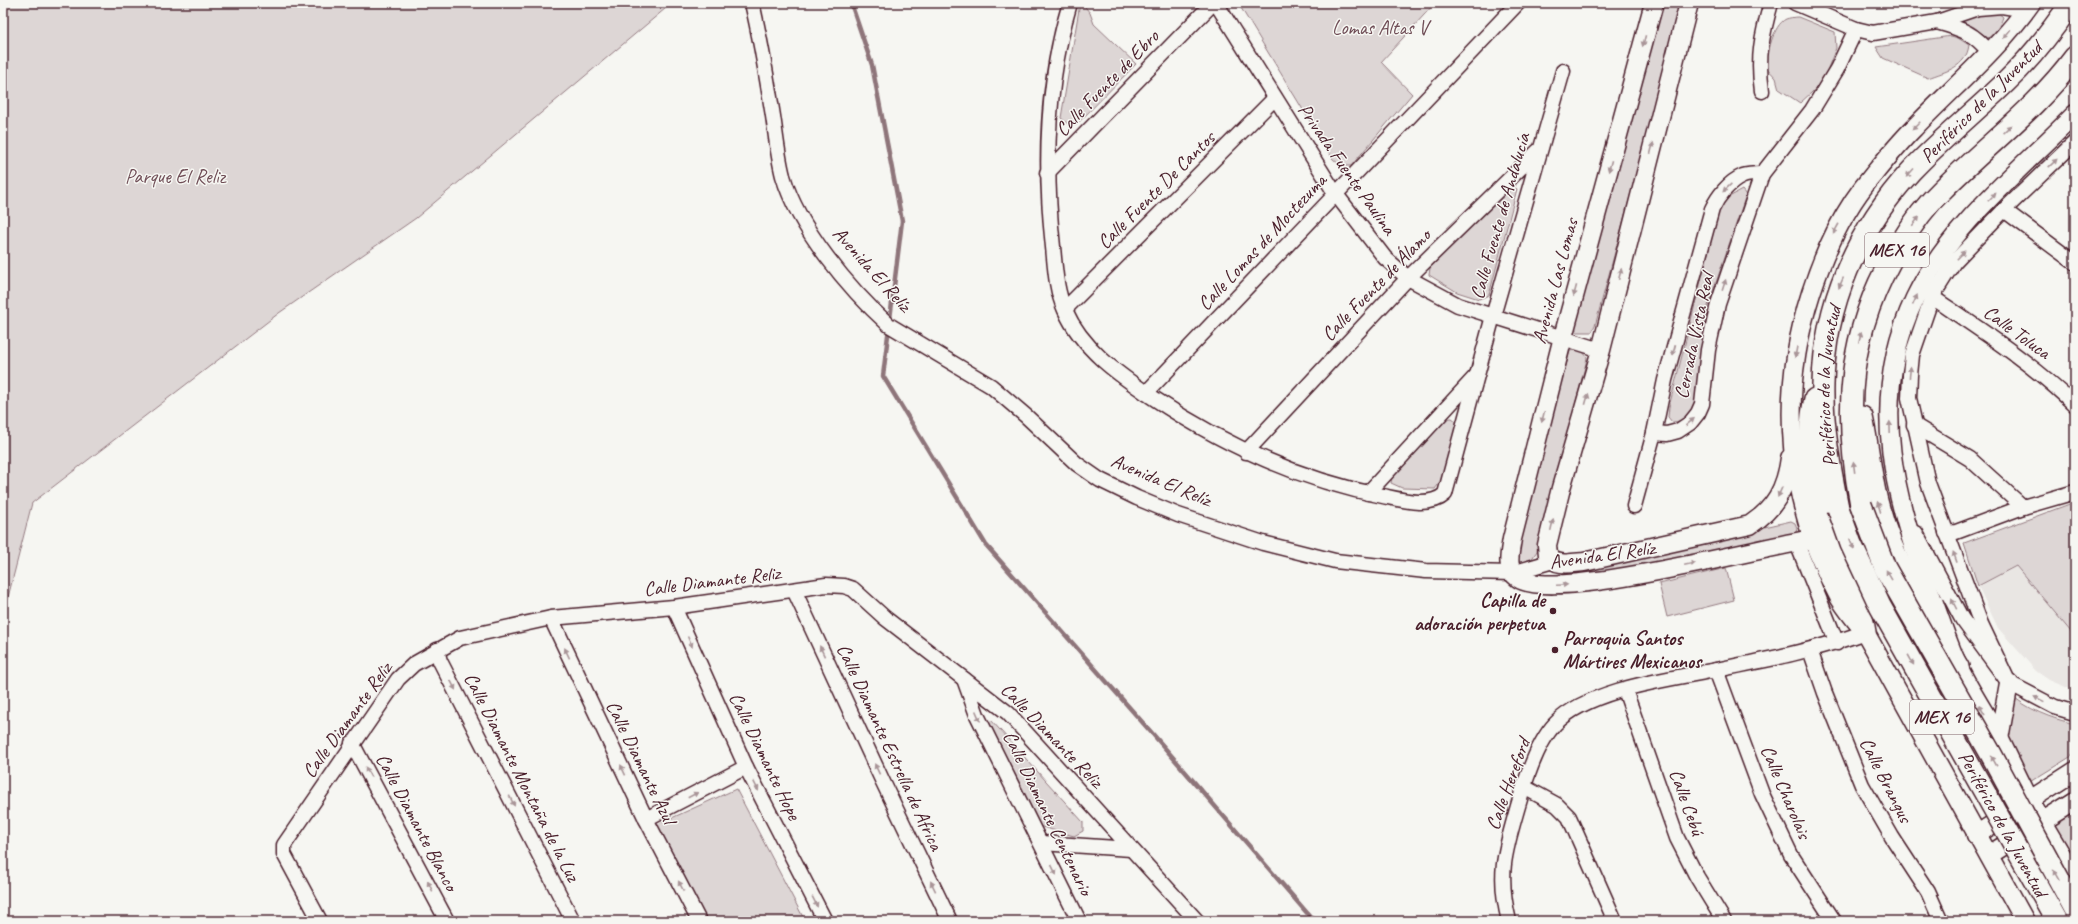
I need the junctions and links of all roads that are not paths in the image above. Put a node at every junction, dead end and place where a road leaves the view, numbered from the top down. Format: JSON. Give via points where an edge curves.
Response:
{"nodes":[{"id":1,"x":752,"y":3,"type":"edge"},
{"id":2,"x":1070,"y":3,"type":"edge"},
{"id":3,"x":1213,"y":3,"type":"edge"},
{"id":4,"x":1216,"y":3,"type":"edge"},
{"id":5,"x":1518,"y":3,"type":"edge"},
{"id":6,"x":1654,"y":3,"type":"edge"},
{"id":7,"x":1688,"y":3,"type":"edge"},
{"id":8,"x":1771,"y":3,"type":"edge"},
{"id":9,"x":1795,"y":3,"type":"edge"},
{"id":10,"x":2071,"y":3,"type":"edge"},
{"id":11,"x":2028,"y":6,"type":"edge"},
{"id":12,"x":1937,"y":22,"type":"junction"},
{"id":13,"x":1856,"y":29,"type":"junction"},
{"id":14,"x":1990,"y":53,"type":"junction"},
{"id":15,"x":2075,"y":57,"type":"edge"},
{"id":16,"x":1563,"y":71,"type":"dead end"},
{"id":17,"x":1762,"y":91,"type":"dead end"},
{"id":18,"x":1275,"y":98,"type":"junction"},
{"id":19,"x":2075,"y":114,"type":"edge"},
{"id":20,"x":2075,"y":142,"type":"edge"},
{"id":21,"x":1539,"y":150,"type":"junction"},
{"id":22,"x":1047,"y":173,"type":"junction"},
{"id":23,"x":1762,"y":174,"type":"junction"},
{"id":24,"x":1335,"y":193,"type":"junction"},
{"id":25,"x":2004,"y":210,"type":"junction"},
{"id":26,"x":2075,"y":263,"type":"edge"},
{"id":27,"x":1408,"y":278,"type":"junction"},
{"id":28,"x":1932,"y":297,"type":"junction"},
{"id":29,"x":1065,"y":309,"type":"junction"},
{"id":30,"x":1493,"y":316,"type":"junction"},
{"id":31,"x":1563,"y":337,"type":"junction"},
{"id":32,"x":1601,"y":350,"type":"junction"},
{"id":33,"x":1853,"y":373,"type":"junction"},
{"id":34,"x":1477,"y":374,"type":"junction"},
{"id":35,"x":1823,"y":385,"type":"junction"},
{"id":36,"x":1146,"y":393,"type":"junction"},
{"id":37,"x":2075,"y":405,"type":"edge"},
{"id":38,"x":1914,"y":425,"type":"junction"},
{"id":39,"x":1654,"y":433,"type":"junction"},
{"id":40,"x":1792,"y":440,"type":"junction"},
{"id":41,"x":1246,"y":452,"type":"junction"},
{"id":42,"x":2075,"y":492,"type":"edge"},
{"id":43,"x":1368,"y":493,"type":"junction"},
{"id":44,"x":1634,"y":506,"type":"dead end"},
{"id":45,"x":1901,"y":507,"type":"junction"},
{"id":46,"x":2022,"y":507,"type":"junction"},
{"id":47,"x":1946,"y":533,"type":"junction"},
{"id":48,"x":1804,"y":540,"type":"junction"},
{"id":49,"x":1553,"y":561,"type":"junction"},
{"id":50,"x":1512,"y":573,"type":"junction"},
{"id":51,"x":794,"y":590,"type":"junction"},
{"id":52,"x":674,"y":607,"type":"junction"},
{"id":53,"x":551,"y":618,"type":"junction"},
{"id":54,"x":1865,"y":632,"type":"junction"},
{"id":55,"x":1837,"y":643,"type":"junction"},
{"id":56,"x":437,"y":650,"type":"junction"},
{"id":57,"x":1810,"y":650,"type":"junction"},
{"id":58,"x":1958,"y":667,"type":"junction"},
{"id":59,"x":1716,"y":670,"type":"junction"},
{"id":60,"x":964,"y":679,"type":"junction"},
{"id":61,"x":2009,"y":683,"type":"junction"},
{"id":62,"x":1626,"y":690,"type":"junction"},
{"id":63,"x":2075,"y":713,"type":"edge"},
{"id":64,"x":1999,"y":739,"type":"junction"},
{"id":65,"x":352,"y":743,"type":"junction"},
{"id":66,"x":746,"y":767,"type":"junction"},
{"id":67,"x":2075,"y":771,"type":"edge"},
{"id":68,"x":1524,"y":787,"type":"junction"},
{"id":69,"x":2030,"y":800,"type":"junction"},
{"id":70,"x":2075,"y":801,"type":"edge"},
{"id":71,"x":646,"y":819,"type":"junction"},
{"id":72,"x":2042,"y":821,"type":"junction"},
{"id":73,"x":1976,"y":835,"type":"junction"},
{"id":74,"x":1041,"y":843,"type":"junction"},
{"id":75,"x":1131,"y":849,"type":"junction"},
{"id":76,"x":1989,"y":855,"type":"junction"},
{"id":77,"x":2075,"y":878,"type":"edge"},
{"id":78,"x":2075,"y":909,"type":"edge"},
{"id":79,"x":320,"y":921,"type":"edge"},
{"id":80,"x":447,"y":921,"type":"edge"},
{"id":81,"x":573,"y":921,"type":"edge"},
{"id":82,"x":699,"y":921,"type":"edge"},
{"id":83,"x":825,"y":921,"type":"edge"},
{"id":84,"x":950,"y":921,"type":"edge"},
{"id":85,"x":1079,"y":921,"type":"edge"},
{"id":86,"x":1197,"y":921,"type":"edge"},
{"id":87,"x":1509,"y":921,"type":"edge"},
{"id":88,"x":1615,"y":921,"type":"edge"},
{"id":89,"x":1724,"y":921,"type":"edge"},
{"id":90,"x":1834,"y":921,"type":"edge"},
{"id":91,"x":1941,"y":921,"type":"edge"},
{"id":92,"x":2025,"y":921,"type":"edge"},
{"id":93,"x":2057,"y":921,"type":"edge"}],
"edges":[{"from":1,"to":50,"type":"street","name":"Avenida El Relíz","via":[[783,175],[797,211],[834,264],[878,315],[890,325],[991,386],[1077,464],[1100,480],[1178,515],[1263,543],[1335,561],[1426,571]]},
{"from":2,"to":22,"type":"street","name":"Calle Fuente de Andalucía","via":[[1056,65],[1049,117]]},
{"from":3,"to":22,"type":"street","name":"Calle Fuente de Ebro"},
{"from":4,"to":18,"type":"street","name":"Privada Fuente Paulina"},
{"from":5,"to":24,"type":"street","name":"Calle Lomas de Moctezuma"},
{"from":6,"to":31,"type":"main road","name":"Avenida Las Lomas","one_way":true},
{"from":32,"to":7,"type":"main road","one_way":true},
{"from":8,"to":17,"type":"street","via":[[1761,40],[1759,69]]},
{"from":9,"to":13,"type":"street"},
{"from":10,"to":35,"type":"highway","name":"Periférico de la Juventud","number":"MEX 16","one_way":true,"via":[[2042,43],[2007,81],[1911,172],[1878,212],[1839,288],[1827,339]]},
{"from":11,"to":12,"type":"street","via":[[1990,6],[1964,11]]},
{"from":11,"to":14,"type":"main road","one_way":true},
{"from":12,"to":13,"type":"street","via":[[1886,32],[1873,33]]},
{"from":12,"to":14,"type":"street","via":[[1972,34]]},
{"from":13,"to":23,"type":"street","name":"Cerrada Vista Real","via":[[1819,100]]},
{"from":14,"to":40,"type":"main road","one_way":true,"via":[[1913,128],[1846,210],[1830,240],[1800,325],[1790,411]]},
{"from":33,"to":15,"type":"highway","name":"Periférico de la Juventud","number":"MEX 16","one_way":true,"via":[[1867,311],[1886,267],[1909,230],[1941,190],[2044,94]]},
{"from":16,"to":21,"type":"street","name":"Calle Fuente de Andalucía"},
{"from":18,"to":24,"type":"street","name":"Privada Fuente Paulina"},
{"from":18,"to":29,"type":"street","name":"Calle Fuente De Cantos"},
{"from":45,"to":19,"type":"main road","one_way":true,"via":[[1893,473],[1891,450],[1891,386],[1902,331],[1915,298],[1946,246]]},
{"from":25,"to":20,"type":"street","one_way":true},
{"from":21,"to":27,"type":"street","name":"Calle Fuente de Álamo"},
{"from":21,"to":30,"type":"street","name":"Calle Fuente de Andalucía"},
{"from":22,"to":29,"type":"street","name":"Calle Fuente de Andalucía","via":[[1057,278]]},
{"from":23,"to":39,"type":"street","name":"Cerrada Vista Real","one_way":true,"via":[[1743,176],[1717,198],[1712,209],[1665,380]]},
{"from":39,"to":23,"type":"street","name":"Cerrada Vista Real","one_way":true,"via":[[1667,434],[1678,431],[1690,423],[1702,404],[1708,350],[1718,304]]},
{"from":24,"to":27,"type":"street","name":"Privada Fuente Paulina","via":[[1385,258]]},
{"from":24,"to":36,"type":"street","name":"Calle Lomas de Moctezuma"},
{"from":25,"to":26,"type":"street"},
{"from":28,"to":25,"type":"street","one_way":true,"via":[[1954,262]]},
{"from":27,"to":30,"type":"street","name":"Privada Fuente Paulina","via":[[1458,305]]},
{"from":27,"to":41,"type":"street","name":"Calle Fuente de Álamo"},
{"from":28,"to":37,"type":"street","name":"Calle Toluca","via":[[2015,353]]},
{"from":38,"to":28,"type":"street","one_way":true,"via":[[1908,398],[1912,355]]},
{"from":29,"to":36,"type":"street","name":"Calle Fuente de Andalucía","via":[[1099,358]]},
{"from":30,"to":31,"type":"street","name":"Privada Fuente Paulina"},
{"from":30,"to":34,"type":"street","name":"Calle Fuente de Andalucía"},
{"from":31,"to":32,"type":"street","name":"Privada Fuente Paulina"},
{"from":31,"to":50,"type":"main road","name":"Avenida Las Lomas","one_way":true,"via":[[1512,539],[1509,556]]},
{"from":49,"to":32,"type":"main road","one_way":true,"via":[[1548,555],[1547,545]]},
{"from":58,"to":33,"type":"highway","one_way":true,"via":[[1923,610],[1899,564],[1886,531],[1870,468]]},
{"from":78,"to":33,"type":"highway","name":"Periférico de la Juventud","number":"MEX 16","one_way":true,"bridge":true,"via":[[1991,754],[1885,568],[1861,505],[1854,468],[1850,412]]},
{"from":34,"to":43,"type":"street","name":"Calle Fuente de Andalucía"},
{"from":34,"to":43,"type":"street","name":"Calle Fuente de Andalucía","via":[[1445,494],[1436,500],[1420,502]]},
{"from":35,"to":54,"type":"highway","via":[[1816,396],[1811,414],[1812,454],[1819,501],[1838,560],[1859,605]]},
{"from":35,"to":93,"type":"highway","name":"Periférico de la Juventud","number":"MEX 16","one_way":true,"bridge":true,"via":[[1828,458],[1838,508],[1851,544],[1880,606]]},
{"from":36,"to":41,"type":"street","name":"Calle Fuente de Andalucía","via":[[1192,423]]},
{"from":38,"to":46,"type":"street","via":[[1970,459]]},
{"from":38,"to":47,"type":"street","via":[[1928,483]]},
{"from":39,"to":44,"type":"street","name":"Cerrada Vista Real"},
{"from":40,"to":48,"type":"main road"},
{"from":40,"to":49,"type":"main road","name":"Avenida El Relíz","one_way":true,"via":[[1789,462],[1778,497],[1766,514],[1750,525],[1584,562],[1565,564]]},
{"from":41,"to":43,"type":"street","name":"Calle Fuente de Andalucía","via":[[1303,474]]},
{"from":42,"to":46,"type":"street"},
{"from":45,"to":58,"type":"main road","via":[[1921,571]]},
{"from":61,"to":45,"type":"street","one_way":true,"via":[[1962,619]]},
{"from":46,"to":47,"type":"street","via":[[1956,532]]},
{"from":61,"to":47,"type":"street","one_way":true,"via":[[1981,624]]},
{"from":50,"to":48,"type":"main road","name":"Avenida El Relíz","one_way":true,"via":[[1528,583],[1563,586],[1645,574]]},
{"from":48,"to":54,"type":"main road","via":[[1840,598]]},
{"from":48,"to":55,"type":"street"},
{"from":49,"to":50,"type":"street"},
{"from":51,"to":52,"type":"street","name":"Calle Diamante Reliz"},
{"from":51,"to":60,"type":"street","name":"Calle Diamante Reliz","via":[[826,585],[853,589],[885,618]]},
{"from":84,"to":51,"type":"street","name":"Calle Diamante Estrella de Africa","one_way":true},
{"from":52,"to":53,"type":"street","name":"Calle Diamante Reliz"},
{"from":52,"to":66,"type":"street","name":"Calle Diamante Hope","one_way":true},
{"from":53,"to":56,"type":"street","name":"Calle Diamante Reliz","via":[[460,638]]},
{"from":71,"to":53,"type":"street","name":"Calle Diamante Azul","one_way":true},
{"from":54,"to":55,"type":"street","name":"Calle Hereford"},
{"from":54,"to":73,"type":"main road"},
{"from":55,"to":57,"type":"street","name":"Calle Hereford"},
{"from":56,"to":65,"type":"street","name":"Calle Diamante Reliz","via":[[414,664],[398,679]]},
{"from":56,"to":81,"type":"street","name":"Calle Diamante Montaña de la Luz","one_way":true,"via":[[440,661]]},
{"from":57,"to":59,"type":"street","name":"Calle Hereford"},
{"from":57,"to":91,"type":"street","name":"Calle Brangus","via":[[1862,785],[1928,892]]},
{"from":64,"to":58,"type":"main road","one_way":true},
{"from":59,"to":62,"type":"street","name":"Calle Hereford"},
{"from":59,"to":90,"type":"street","name":"Calle Charolais","via":[[1762,794],[1791,855]]},
{"from":60,"to":74,"type":"street","name":"Calle Diamante Centenario","one_way":true,"via":[[977,715]]},
{"from":60,"to":75,"type":"street","name":"Calle Diamante Reliz","via":[[1008,713]]},
{"from":63,"to":61,"type":"street","one_way":true,"via":[[2055,707]]},
{"from":61,"to":64,"type":"main road"},
{"from":62,"to":68,"type":"street","name":"Calle Hereford","via":[[1599,696],[1562,717],[1544,740]]},
{"from":62,"to":89,"type":"street","name":"Calle Cebú","via":[[1677,838]]},
{"from":64,"to":69,"type":"main road"},
{"from":65,"to":79,"type":"street","name":"Calle Diamante Reliz","via":[[284,845],[284,854]]},
{"from":80,"to":65,"type":"street","name":"Calle Diamante Blanco","one_way":true},
{"from":71,"to":66,"type":"street","one_way":true},
{"from":66,"to":83,"type":"street","name":"Calle Diamante Hope","one_way":true},
{"from":67,"to":69,"type":"main road"},
{"from":68,"to":87,"type":"street","name":"Calle Hereford","via":[[1508,841],[1502,876],[1503,897]]},
{"from":68,"to":88,"type":"street","via":[[1558,805],[1569,817]]},
{"from":69,"to":72,"type":"main road"},
{"from":69,"to":73,"type":"main road"},
{"from":70,"to":72,"type":"main road"},
{"from":82,"to":71,"type":"street","name":"Calle Diamante Azul","one_way":true},
{"from":72,"to":76,"type":"main road"},
{"from":72,"to":77,"type":"main road"},
{"from":73,"to":76,"type":"main road"},
{"from":74,"to":75,"type":"street"},
{"from":74,"to":85,"type":"street","name":"Calle Diamante Centenario","one_way":true},
{"from":75,"to":86,"type":"street","name":"Calle Diamante Reliz"},
{"from":76,"to":92,"type":"main road"}]}
